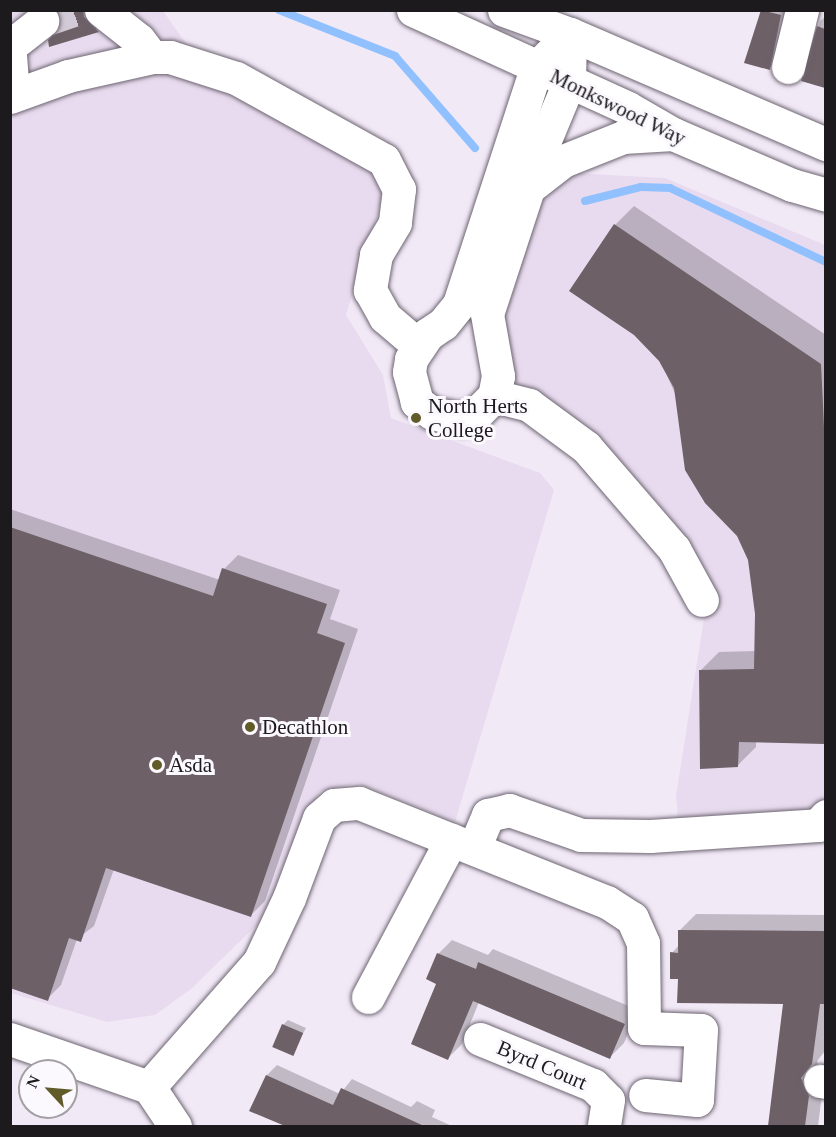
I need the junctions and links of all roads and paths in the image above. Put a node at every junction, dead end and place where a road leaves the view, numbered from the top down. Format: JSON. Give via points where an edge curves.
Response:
{"nodes":[{"id":1,"x":100,"y":10,"type":"edge"},
{"id":2,"x":413,"y":10,"type":"edge"},
{"id":3,"x":504,"y":10,"type":"edge"},
{"id":4,"x":802,"y":10,"type":"edge"},
{"id":5,"x":42,"y":21,"type":"tunnel mouth"},
{"id":6,"x":570,"y":34,"type":"junction"},
{"id":7,"x":10,"y":46,"type":"edge"},
{"id":8,"x":10,"y":55,"type":"edge"},
{"id":9,"x":152,"y":57,"type":"junction"},
{"id":10,"x":788,"y":67,"type":"dead end"},
{"id":11,"x":536,"y":68,"type":"junction"},
{"id":12,"x":569,"y":82,"type":"junction"},
{"id":13,"x":12,"y":96,"type":"edge"},
{"id":14,"x":673,"y":134,"type":"junction"},
{"id":15,"x":825,"y":144,"type":"edge"},
{"id":16,"x":527,"y":189,"type":"junction"},
{"id":17,"x":825,"y":195,"type":"edge"},
{"id":18,"x":419,"y":346,"type":"junction"},
{"id":19,"x":494,"y":396,"type":"junction"},
{"id":20,"x":702,"y":600,"type":"dead end"},
{"id":21,"x":825,"y":816,"type":"edge"},
{"id":22,"x":473,"y":848,"type":"junction"},
{"id":23,"x":368,"y":998,"type":"dead end"},
{"id":24,"x":10,"y":1039,"type":"edge"},
{"id":25,"x":480,"y":1039,"type":"dead end"},
{"id":26,"x":149,"y":1087,"type":"junction"},
{"id":27,"x":645,"y":1095,"type":"dead end"},
{"id":28,"x":175,"y":1126,"type":"edge"},
{"id":29,"x":604,"y":1126,"type":"edge"}],
"edges":[{"from":1,"to":9,"type":"main road","via":[[139,40]]},
{"from":2,"to":11,"type":"main road","name":"Monkswood Way"},
{"from":3,"to":6,"type":"main road"},
{"from":4,"to":10,"type":"main road"},
{"from":5,"to":7,"type":"main road"},
{"from":6,"to":11,"type":"main road"},
{"from":6,"to":12,"type":"main road"},
{"from":6,"to":15,"type":"main road"},
{"from":8,"to":13,"type":"main road"},
{"from":9,"to":13,"type":"main road","via":[[68,76]]},
{"from":9,"to":18,"type":"main road","via":[[197,63],[236,78],[384,160],[399,189],[395,223],[376,255],[370,290],[385,317]]},
{"from":11,"to":12,"type":"main road","name":"Monkswood Way"},
{"from":11,"to":18,"type":"main road","via":[[459,304]]},
{"from":12,"to":14,"type":"main road","name":"Monkswood Way"},
{"from":12,"to":16,"type":"main road"},
{"from":14,"to":16,"type":"main road","via":[[623,137],[563,161]]},
{"from":14,"to":17,"type":"main road","name":"Monkswood Way"},
{"from":16,"to":19,"type":"main road","via":[[487,314],[498,376]]},
{"from":18,"to":19,"type":"main road","via":[[411,359],[411,386],[417,402],[432,412],[462,419],[477,413]]},
{"from":19,"to":20,"type":"main road","via":[[529,405],[586,447],[674,549]]},
{"from":21,"to":22,"type":"main road","via":[[818,825],[627,836],[581,835],[509,810],[488,815]]},
{"from":22,"to":23,"type":"main road"},
{"from":22,"to":26,"type":"main road","via":[[359,803],[327,810],[311,832],[289,898],[259,962]]},
{"from":22,"to":27,"type":"main road","via":[[607,902],[632,918],[643,943],[644,1028],[701,1030],[697,1100]]},
{"from":24,"to":26,"type":"main road"},
{"from":25,"to":29,"type":"main road","name":"Byrd Court","via":[[593,1085],[608,1100]]},
{"from":26,"to":28,"type":"main road"}]}
